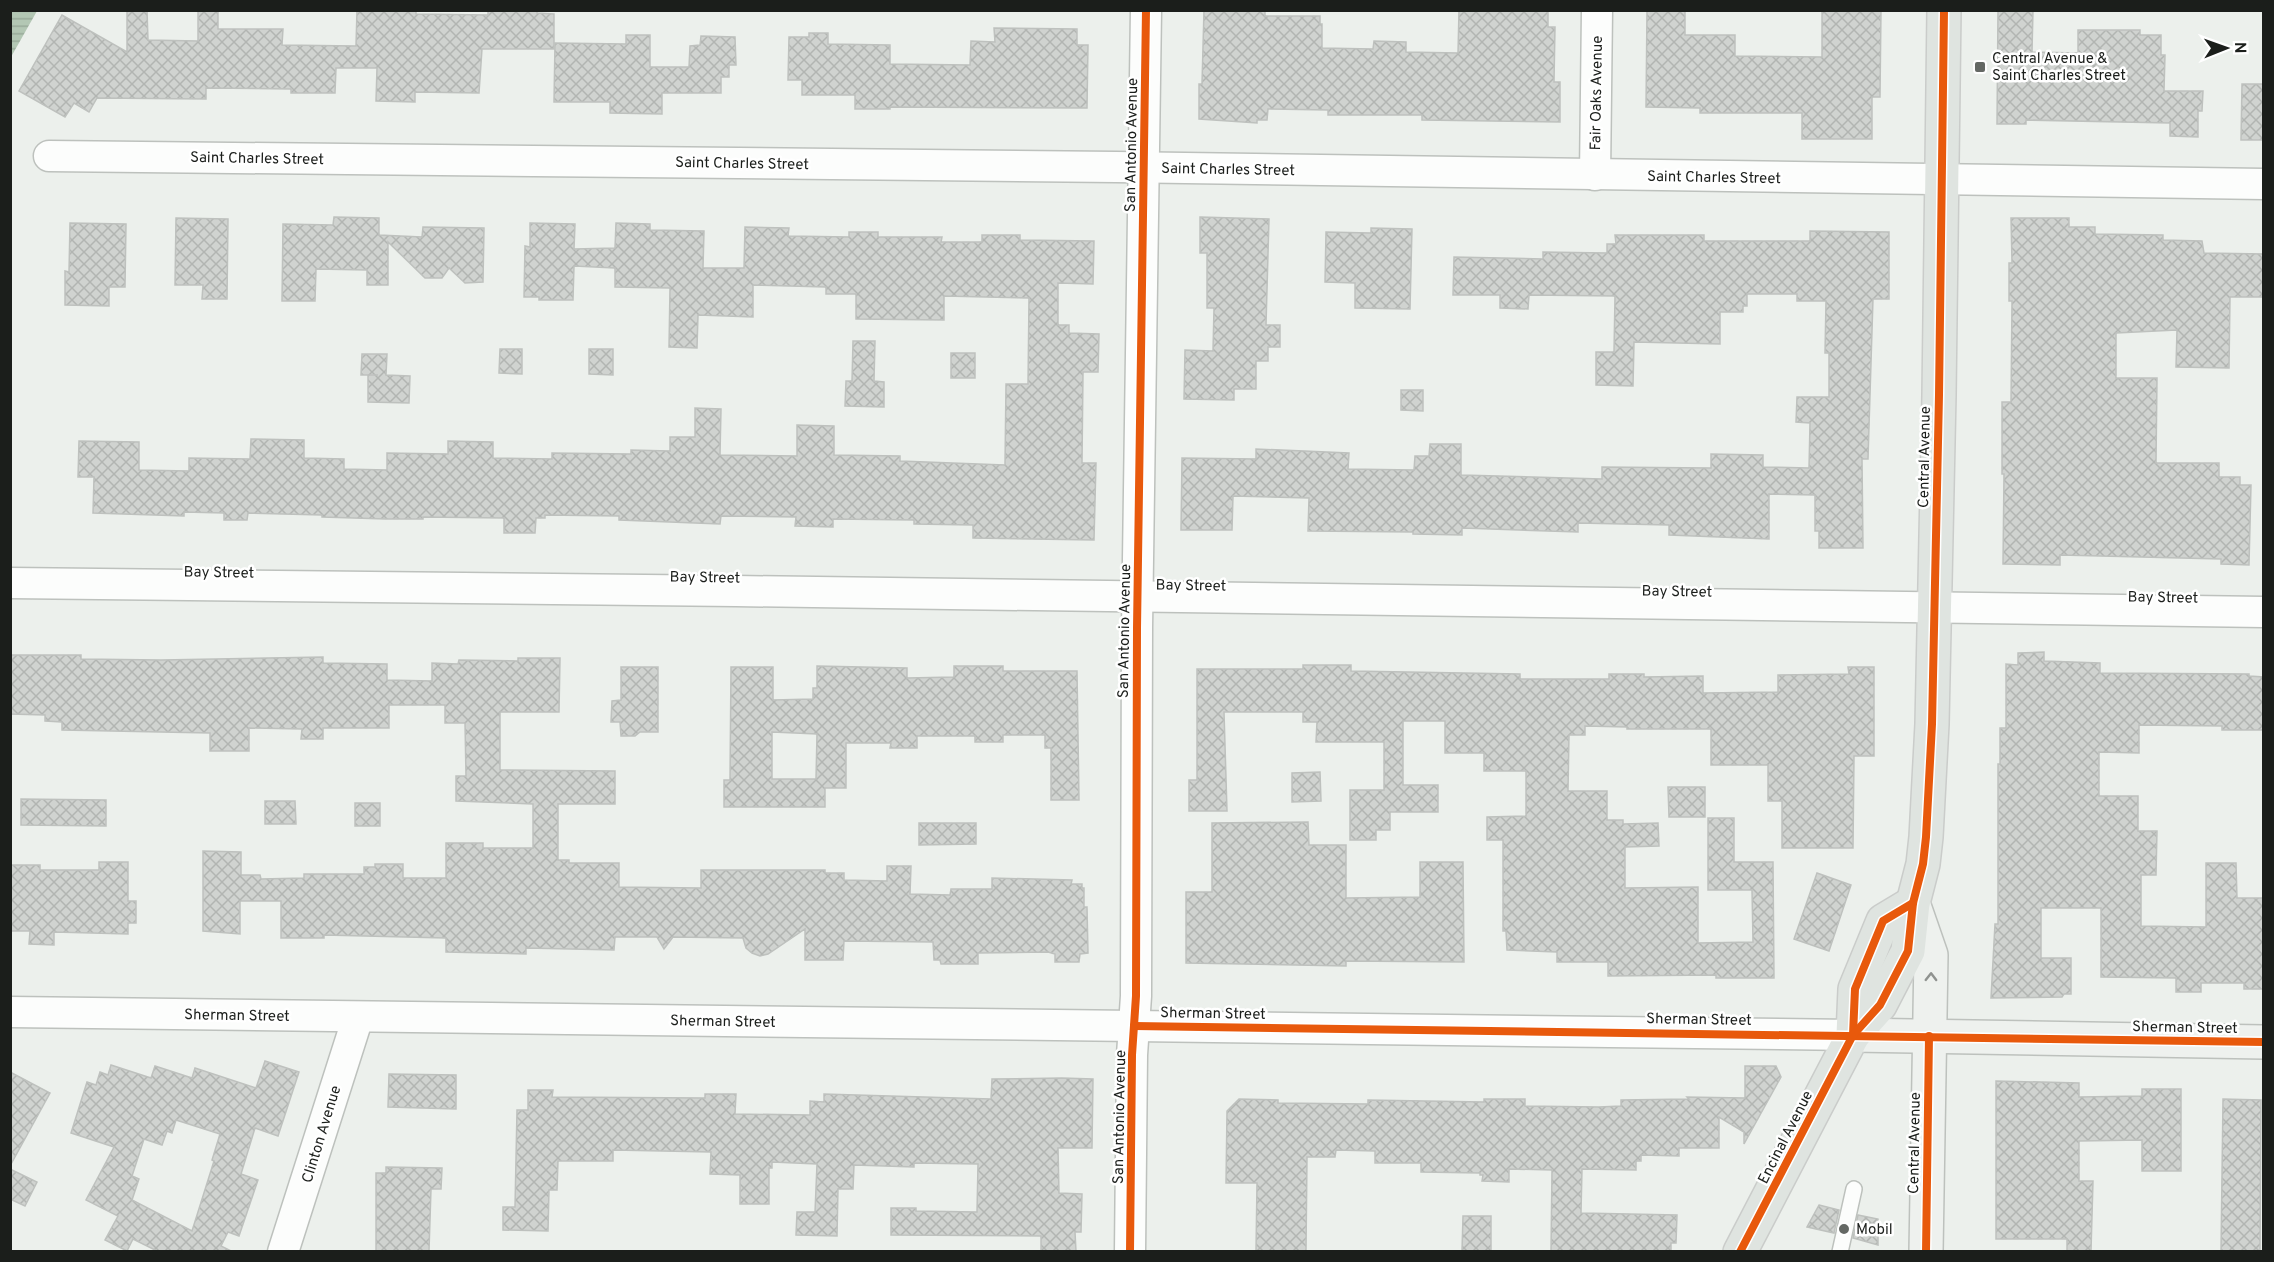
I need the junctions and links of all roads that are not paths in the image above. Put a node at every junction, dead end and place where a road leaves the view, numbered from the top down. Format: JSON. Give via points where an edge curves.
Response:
{"nodes":[{"id":1,"x":1146,"y":10,"type":"edge"},
{"id":2,"x":1597,"y":10,"type":"edge"},
{"id":3,"x":1944,"y":10,"type":"edge"},
{"id":4,"x":49,"y":156,"type":"dead end"},
{"id":5,"x":1145,"y":168,"type":"junction"},
{"id":6,"x":1595,"y":175,"type":"junction"},
{"id":7,"x":1941,"y":181,"type":"junction"},
{"id":8,"x":2264,"y":184,"type":"edge"},
{"id":9,"x":10,"y":583,"type":"edge"},
{"id":10,"x":1137,"y":597,"type":"junction"},
{"id":11,"x":1935,"y":608,"type":"junction"},
{"id":12,"x":2264,"y":612,"type":"edge"},
{"id":13,"x":1913,"y":903,"type":"junction"},
{"id":14,"x":10,"y":1012,"type":"edge"},
{"id":15,"x":358,"y":1017,"type":"junction"},
{"id":16,"x":1134,"y":1026,"type":"junction"},
{"id":17,"x":1853,"y":1035,"type":"junction"},
{"id":18,"x":1929,"y":1036,"type":"junction"},
{"id":19,"x":2264,"y":1042,"type":"edge"},
{"id":20,"x":1854,"y":1189,"type":"dead end"},
{"id":21,"x":283,"y":1251,"type":"edge"},
{"id":22,"x":1130,"y":1251,"type":"edge"},
{"id":23,"x":1740,"y":1251,"type":"edge"},
{"id":24,"x":1840,"y":1251,"type":"edge"},
{"id":25,"x":1926,"y":1251,"type":"edge"}],
"edges":[{"from":1,"to":5,"type":"street","name":"San Antonio Avenue"},
{"from":2,"to":6,"type":"street","name":"Fair Oaks Avenue"},
{"from":3,"to":7,"type":"main road","name":"Central Avenue"},
{"from":4,"to":5,"type":"street","name":"Saint Charles Street"},
{"from":5,"to":6,"type":"street","name":"Saint Charles Street"},
{"from":5,"to":10,"type":"street","name":"San Antonio Avenue"},
{"from":6,"to":7,"type":"street","name":"Saint Charles Street"},
{"from":7,"to":8,"type":"street","name":"Saint Charles Street"},
{"from":7,"to":11,"type":"main road","name":"Central Avenue"},
{"from":9,"to":10,"type":"street","name":"Bay Street"},
{"from":10,"to":11,"type":"street","name":"Bay Street"},
{"from":10,"to":16,"type":"street","name":"San Antonio Avenue"},
{"from":11,"to":12,"type":"street","name":"Bay Street"},
{"from":11,"to":13,"type":"main road","name":"Central Avenue","via":[[1926,837]]},
{"from":13,"to":17,"type":"main road","name":"Encinal Avenue","via":[[1883,921],[1855,989]]},
{"from":18,"to":13,"type":"street","name":"Central Avenue","one_way":true,"via":[[1931,955]]},
{"from":14,"to":15,"type":"street","name":"Sherman Street"},
{"from":15,"to":16,"type":"street","name":"Sherman Street"},
{"from":15,"to":21,"type":"street","name":"Clinton Avenue"},
{"from":16,"to":17,"type":"street","name":"Sherman Street"},
{"from":16,"to":22,"type":"street","name":"San Antonio Avenue"},
{"from":17,"to":18,"type":"street","name":"Sherman Street"},
{"from":17,"to":23,"type":"main road","name":"Encinal Avenue"},
{"from":18,"to":19,"type":"street","name":"Sherman Street"},
{"from":18,"to":25,"type":"street","name":"Central Avenue"},
{"from":20,"to":24,"type":"lane"}]}
